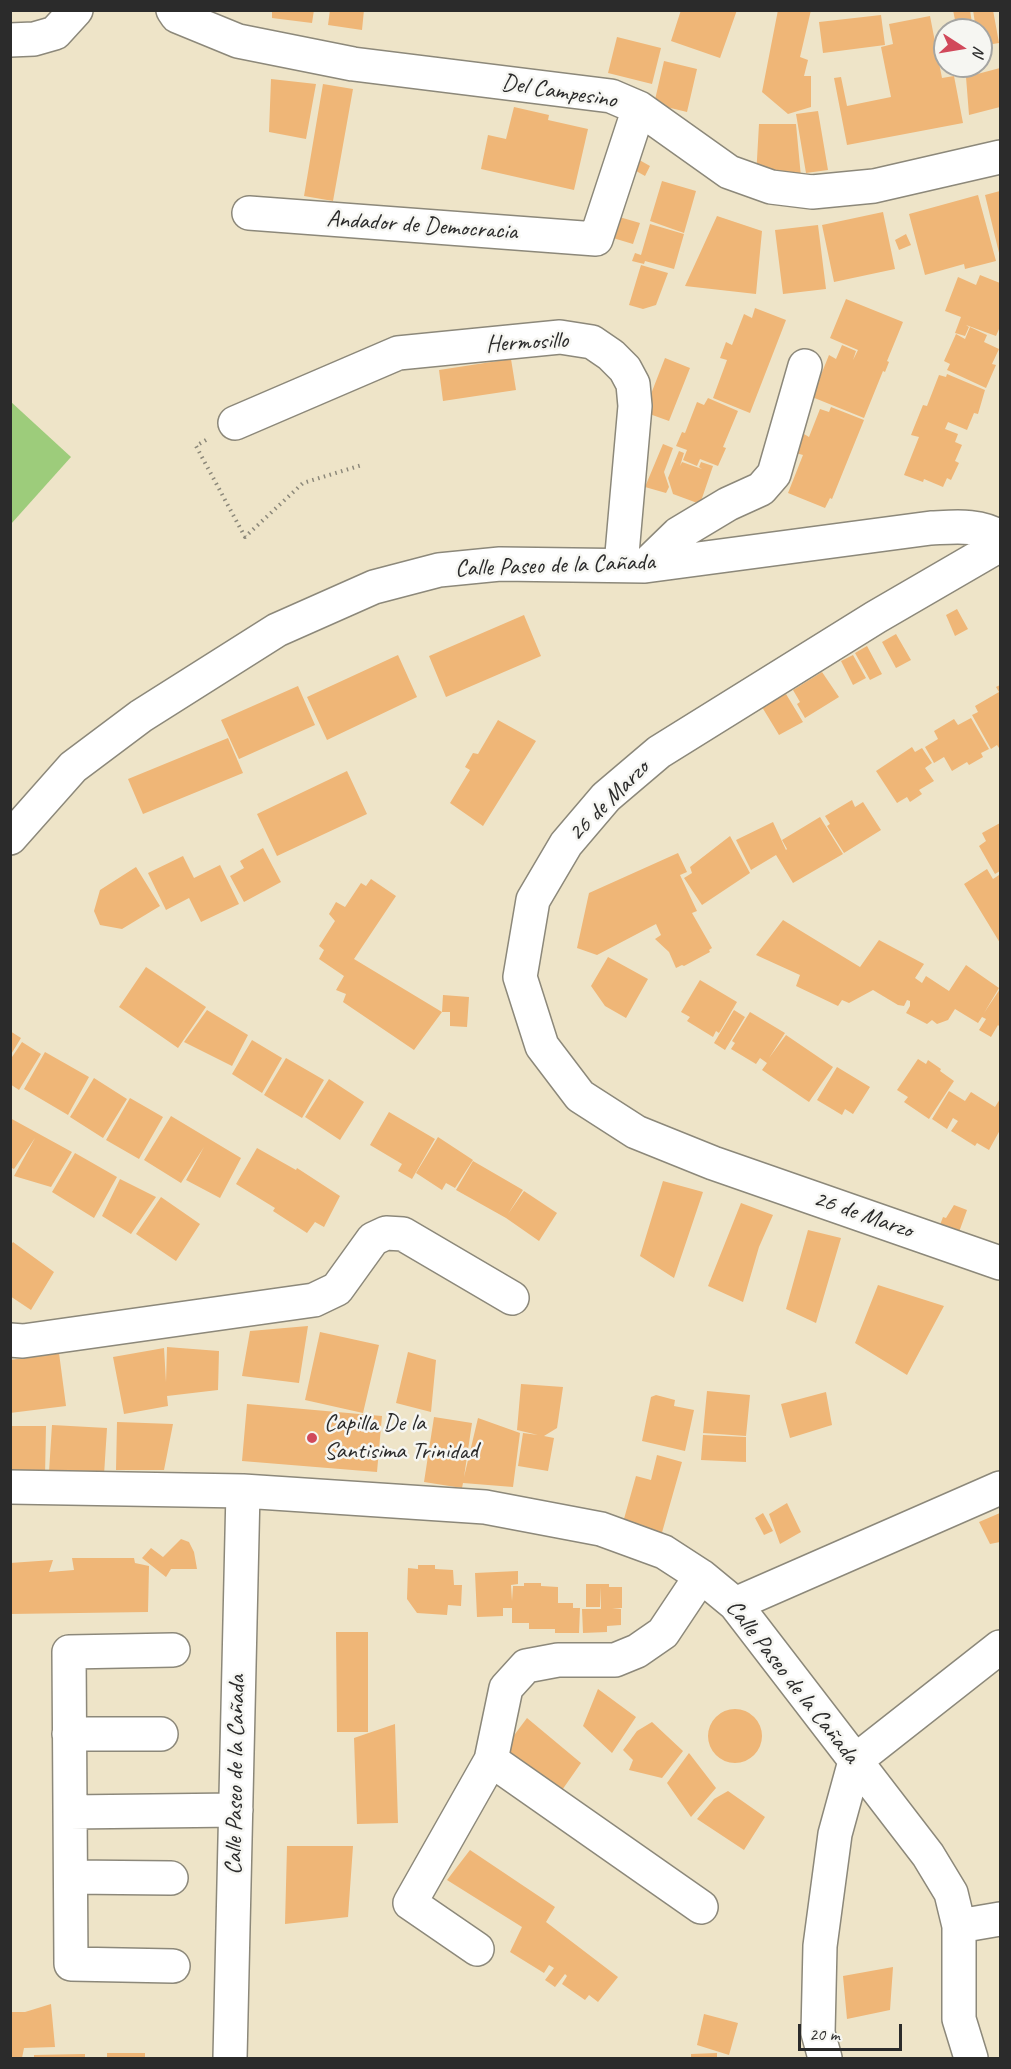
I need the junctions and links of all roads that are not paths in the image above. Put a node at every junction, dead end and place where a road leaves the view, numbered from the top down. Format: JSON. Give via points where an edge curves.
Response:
{"nodes":[{"id":1,"x":76,"y":10,"type":"edge"},
{"id":2,"x":177,"y":12,"type":"edge"},
{"id":3,"x":10,"y":40,"type":"edge"},
{"id":4,"x":639,"y":108,"type":"junction"},
{"id":5,"x":1000,"y":157,"type":"edge"},
{"id":6,"x":249,"y":213,"type":"dead end"},
{"id":7,"x":805,"y":366,"type":"dead end"},
{"id":8,"x":235,"y":423,"type":"road end"},
{"id":9,"x":1000,"y":537,"type":"edge"},
{"id":10,"x":1000,"y":545,"type":"edge"},
{"id":11,"x":633,"y":565,"type":"junction"},
{"id":12,"x":10,"y":838,"type":"edge"},
{"id":13,"x":1000,"y":1263,"type":"edge"},
{"id":14,"x":512,"y":1298,"type":"dead end"},
{"id":15,"x":10,"y":1340,"type":"edge"},
{"id":16,"x":10,"y":1487,"type":"edge"},
{"id":17,"x":1000,"y":1488,"type":"edge"},
{"id":18,"x":243,"y":1491,"type":"junction"},
{"id":19,"x":701,"y":1576,"type":"junction"},
{"id":20,"x":735,"y":1604,"type":"junction"},
{"id":21,"x":1000,"y":1647,"type":"edge"},
{"id":22,"x":173,"y":1650,"type":"dead end"},
{"id":23,"x":69,"y":1734,"type":"junction"},
{"id":24,"x":161,"y":1734,"type":"dead end"},
{"id":25,"x":492,"y":1760,"type":"junction"},
{"id":26,"x":855,"y":1761,"type":"junction"},
{"id":27,"x":236,"y":1810,"type":"junction"},
{"id":28,"x":70,"y":1812,"type":"junction"},
{"id":29,"x":71,"y":1877,"type":"junction"},
{"id":30,"x":171,"y":1878,"type":"dead end"},
{"id":31,"x":701,"y":1908,"type":"dead end"},
{"id":32,"x":1000,"y":1919,"type":"edge"},
{"id":33,"x":959,"y":1926,"type":"junction"},
{"id":34,"x":477,"y":1949,"type":"dead end"},
{"id":35,"x":173,"y":1966,"type":"dead end"},
{"id":36,"x":230,"y":2058,"type":"edge"},
{"id":37,"x":825,"y":2058,"type":"edge"},
{"id":38,"x":971,"y":2058,"type":"edge"}],
"edges":[{"from":1,"to":3,"type":"street","via":[[55,33]]},
{"from":2,"to":4,"type":"street","name":"Del Campesino","via":[[238,41],[352,64],[611,96]]},
{"from":4,"to":5,"type":"street","name":"Del Campesino","via":[[729,172],[771,187],[812,192],[874,186]]},
{"from":4,"to":6,"type":"street","name":"Andador de Democracia","via":[[596,239]]},
{"from":7,"to":11,"type":"street","via":[[774,474],[761,489],[728,504]]},
{"from":8,"to":11,"type":"street","name":"Hermosillo","via":[[398,353],[560,337],[592,342],[625,369],[633,384]]},
{"from":9,"to":11,"type":"street","name":"Calle Paseo de la Cañada","via":[[989,530],[967,527],[931,528]]},
{"from":10,"to":13,"type":"street","name":"26 de Marzo","via":[[659,752],[606,797],[566,844],[533,900],[520,977],[542,1046],[580,1096],[636,1132],[713,1163]]},
{"from":11,"to":12,"type":"street","name":"Calle Paseo de la Cañada","via":[[500,564],[439,570],[374,586],[277,630],[141,716],[74,767]]},
{"from":14,"to":15,"type":"street","via":[[403,1234],[386,1233],[373,1239],[338,1289],[314,1300]]},
{"from":16,"to":18,"type":"street","name":"Calle Paseo de la Cañada"},
{"from":17,"to":20,"type":"street"},
{"from":18,"to":19,"type":"street","name":"Calle Paseo de la Cañada","via":[[497,1509],[601,1529],[664,1552]]},
{"from":18,"to":27,"type":"street","name":"Calle Paseo de la Cañada"},
{"from":19,"to":20,"type":"street","name":"Calle Paseo de la Cañada"},
{"from":19,"to":25,"type":"street","via":[[663,1633],[637,1651],[615,1660],[558,1660],[526,1666],[506,1688]]},
{"from":20,"to":26,"type":"street","name":"Calle Paseo de la Cañada"},
{"from":21,"to":26,"type":"street"},
{"from":22,"to":23,"type":"street","via":[[69,1652]]},
{"from":23,"to":24,"type":"street"},
{"from":23,"to":28,"type":"street"},
{"from":25,"to":31,"type":"street"},
{"from":25,"to":34,"type":"street","via":[[410,1903]]},
{"from":26,"to":33,"type":"street","name":"Calle Paseo de la Cañada","via":[[928,1854],[951,1893]]},
{"from":26,"to":37,"type":"street","via":[[835,1834],[820,1946],[818,2033]]},
{"from":27,"to":28,"type":"street"},
{"from":27,"to":36,"type":"street","name":"Calle Paseo de la Cañada"},
{"from":28,"to":29,"type":"street"},
{"from":29,"to":30,"type":"street"},
{"from":29,"to":35,"type":"street","via":[[71,1964]]},
{"from":32,"to":33,"type":"street"},
{"from":33,"to":38,"type":"street","name":"Calle Paseo de la Cañada","via":[[959,2019]]}]}
